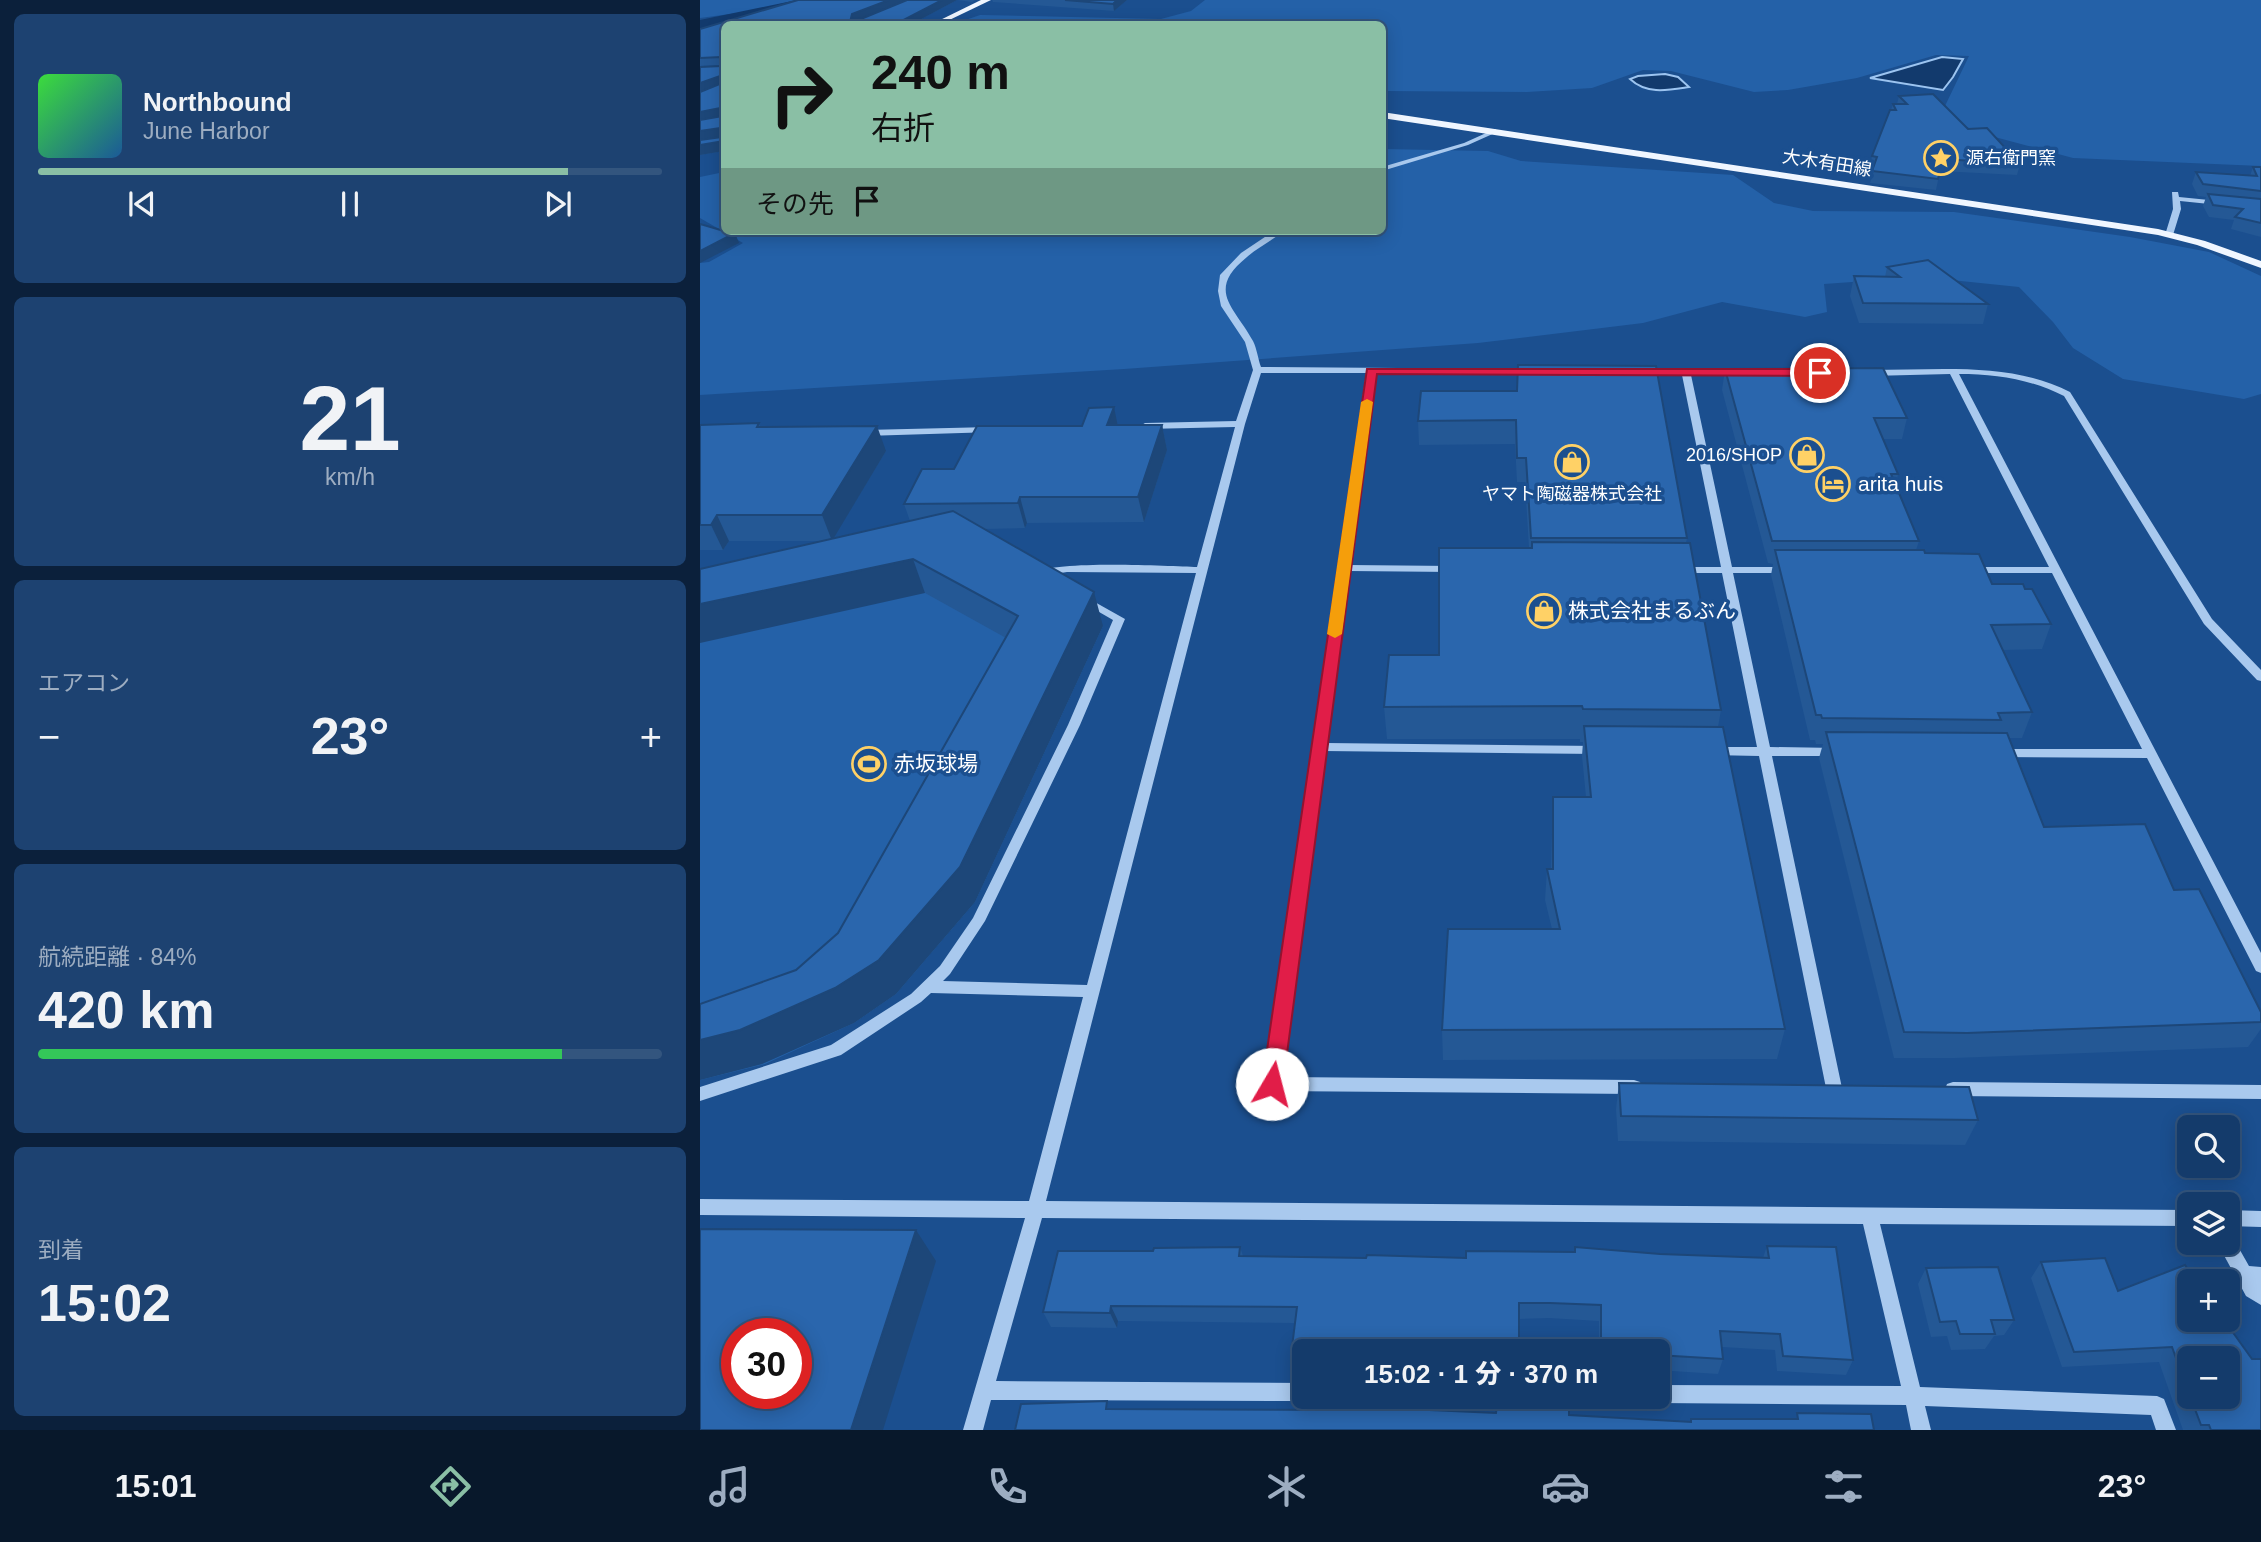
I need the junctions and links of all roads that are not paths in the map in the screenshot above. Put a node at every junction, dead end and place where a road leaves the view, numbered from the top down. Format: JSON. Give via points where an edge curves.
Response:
{"nodes":[{"id":1,"x":988,"y":0,"type":"edge"},
{"id":2,"x":942,"y":21,"type":"edge"},
{"id":3,"x":1386,"y":116,"type":"edge"},
{"id":4,"x":1495,"y":131,"type":"junction"},
{"id":5,"x":1386,"y":168,"type":"edge"},
{"id":6,"x":2177,"y":197,"type":"joint"},
{"id":7,"x":2233,"y":205,"type":"edge"},
{"id":8,"x":1273,"y":235,"type":"edge"},
{"id":9,"x":2169,"y":235,"type":"junction"},
{"id":10,"x":2261,"y":265,"type":"edge"},
{"id":11,"x":1257,"y":370,"type":"junction"},
{"id":12,"x":1371,"y":371,"type":"junction"},
{"id":13,"x":1549,"y":372,"type":"edge"},
{"id":14,"x":1631,"y":372,"type":"edge"},
{"id":15,"x":1686,"y":372,"type":"junction"},
{"id":16,"x":1753,"y":372,"type":"edge"},
{"id":17,"x":1860,"y":373,"type":"edge"},
{"id":18,"x":1954,"y":373,"type":"junction"},
{"id":19,"x":1240,"y":424,"type":"junction"},
{"id":20,"x":1130,"y":427,"type":"edge"},
{"id":21,"x":1006,"y":429,"type":"edge"},
{"id":22,"x":856,"y":433,"type":"edge"},
{"id":23,"x":1344,"y":568,"type":"junction"},
{"id":24,"x":1467,"y":569,"type":"edge"},
{"id":25,"x":1202,"y":570,"type":"junction"},
{"id":26,"x":1672,"y":570,"type":"edge"},
{"id":27,"x":1727,"y":570,"type":"junction"},
{"id":28,"x":1795,"y":570,"type":"edge"},
{"id":29,"x":1960,"y":570,"type":"edge"},
{"id":30,"x":2056,"y":570,"type":"junction"},
{"id":31,"x":2261,"y":677,"type":"edge"},
{"id":32,"x":1319,"y":747,"type":"junction"},
{"id":33,"x":1611,"y":750,"type":"edge"},
{"id":34,"x":1695,"y":751,"type":"edge"},
{"id":35,"x":1764,"y":751,"type":"junction"},
{"id":36,"x":1847,"y":752,"type":"edge"},
{"id":37,"x":1985,"y":753,"type":"edge"},
{"id":38,"x":2151,"y":754,"type":"junction"},
{"id":39,"x":2261,"y":967,"type":"edge"},
{"id":40,"x":927,"y":987,"type":"junction"},
{"id":41,"x":1092,"y":991,"type":"junction"},
{"id":42,"x":1656,"y":1087,"type":"edge"},
{"id":43,"x":1834,"y":1088,"type":"edge"},
{"id":44,"x":1944,"y":1089,"type":"edge"},
{"id":45,"x":2261,"y":1092,"type":"edge"},
{"id":46,"x":700,"y":1094,"type":"edge"},
{"id":47,"x":700,"y":1208,"type":"edge"},
{"id":48,"x":1035,"y":1210,"type":"junction"},
{"id":49,"x":1870,"y":1217,"type":"junction"},
{"id":50,"x":2177,"y":1218,"type":"edge"},
{"id":51,"x":2240,"y":1218,"type":"edge"},
{"id":52,"x":2261,"y":1219,"type":"edge"},
{"id":53,"x":2236,"y":1255,"type":"edge"},
{"id":54,"x":2253,"y":1276,"type":"edge"},
{"id":55,"x":2261,"y":1296,"type":"edge"},
{"id":56,"x":984,"y":1390,"type":"junction"},
{"id":57,"x":1292,"y":1392,"type":"edge"},
{"id":58,"x":1670,"y":1394,"type":"edge"},
{"id":59,"x":1914,"y":1396,"type":"junction"},
{"id":60,"x":973,"y":1430,"type":"edge"},
{"id":61,"x":1922,"y":1430,"type":"edge"},
{"id":62,"x":2166,"y":1430,"type":"edge"}],
"edges":[{"from":1,"to":2,"type":"main road"},
{"from":3,"to":4,"type":"main road","name":"大木有田線"},
{"from":4,"to":5,"type":"street"},
{"from":4,"to":9,"type":"main road","name":"大木有田線"},
{"from":6,"to":7,"type":"street"},
{"from":6,"to":9,"type":"street"},
{"from":8,"to":11,"type":"street","via":[[1224,275],[1222,291],[1225,306],[1249,342]]},
{"from":9,"to":10,"type":"main road","name":"大木有田線"},
{"from":11,"to":12,"type":"street"},
{"from":11,"to":19,"type":"street"},
{"from":12,"to":13,"type":"street"},
{"from":12,"to":23,"type":"street"},
{"from":14,"to":15,"type":"street"},
{"from":15,"to":16,"type":"street"},
{"from":15,"to":27,"type":"street"},
{"from":17,"to":18,"type":"street"},
{"from":18,"to":30,"type":"street"},
{"from":18,"to":31,"type":"street","via":[[2024,377],[2050,383],[2067,394],[2208,621]]},
{"from":19,"to":20,"type":"street"},
{"from":19,"to":25,"type":"street"},
{"from":21,"to":22,"type":"street"},
{"from":23,"to":24,"type":"street"},
{"from":23,"to":32,"type":"street"},
{"from":25,"to":40,"type":"street","via":[[1035,570],[1119,619],[1074,724],[978,921]]},
{"from":25,"to":41,"type":"street"},
{"from":26,"to":27,"type":"street"},
{"from":27,"to":28,"type":"street"},
{"from":27,"to":35,"type":"street"},
{"from":29,"to":30,"type":"street"},
{"from":30,"to":38,"type":"street"},
{"from":32,"to":33,"type":"street"},
{"from":32,"to":42,"type":"street","via":[[1272,1084]]},
{"from":34,"to":35,"type":"street"},
{"from":35,"to":36,"type":"street"},
{"from":35,"to":43,"type":"street"},
{"from":37,"to":38,"type":"street"},
{"from":38,"to":39,"type":"street"},
{"from":40,"to":41,"type":"street"},
{"from":40,"to":46,"type":"street","via":[[836,1050]]},
{"from":41,"to":48,"type":"street"},
{"from":44,"to":45,"type":"street"},
{"from":47,"to":48,"type":"street"},
{"from":48,"to":49,"type":"street"},
{"from":48,"to":56,"type":"street"},
{"from":49,"to":50,"type":"street"},
{"from":49,"to":59,"type":"street"},
{"from":51,"to":52,"type":"street"},
{"from":53,"to":54,"type":"street"},
{"from":54,"to":55,"type":"street","via":[[2252,1290]]},
{"from":56,"to":57,"type":"street"},
{"from":56,"to":60,"type":"street"},
{"from":58,"to":59,"type":"street"},
{"from":59,"to":61,"type":"street"},
{"from":59,"to":62,"type":"street","via":[[2157,1406]]}]}
